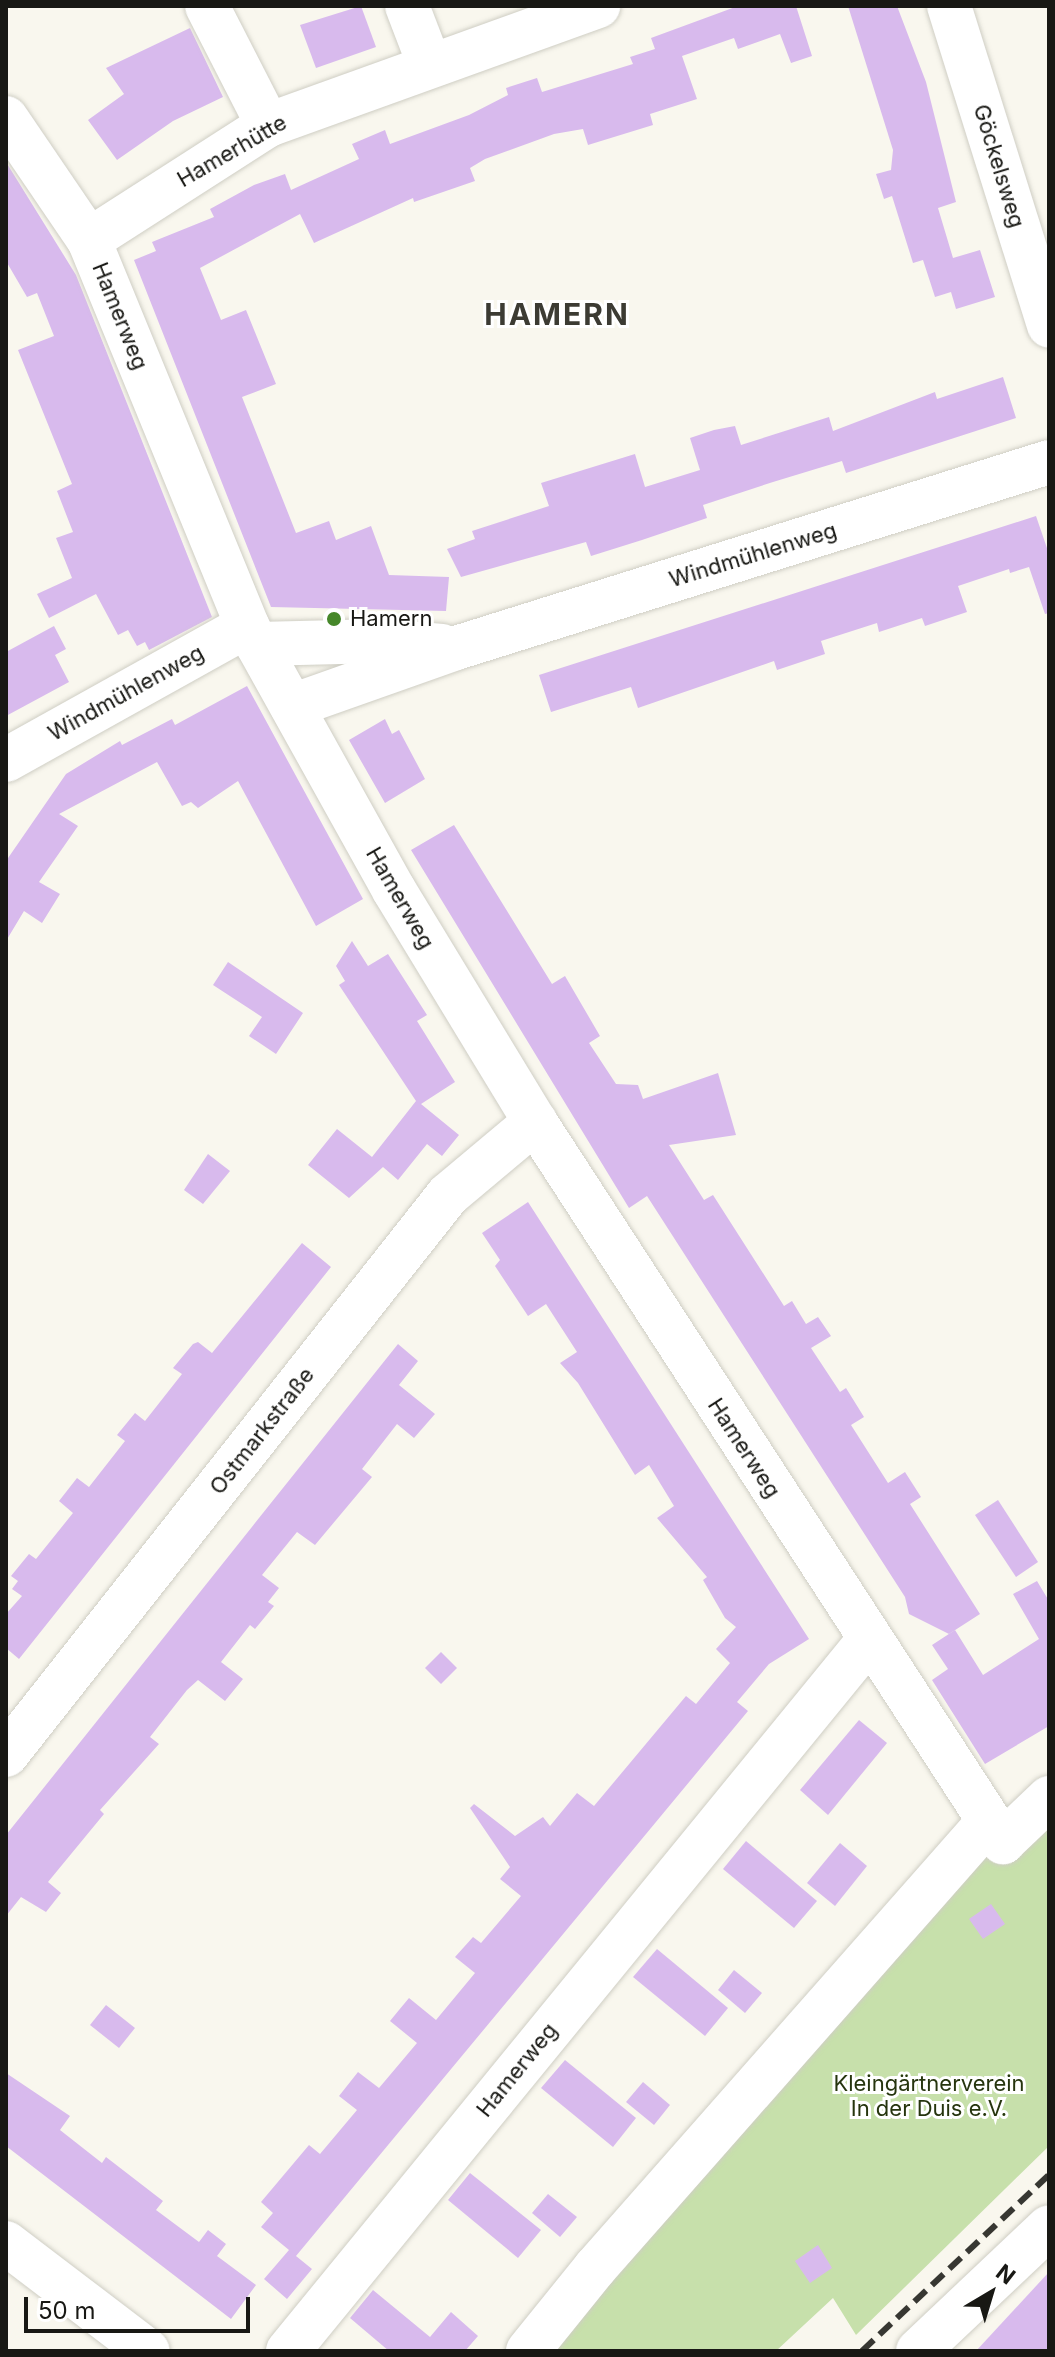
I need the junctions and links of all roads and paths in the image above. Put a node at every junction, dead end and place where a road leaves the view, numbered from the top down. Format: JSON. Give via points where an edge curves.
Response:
{"nodes":[{"id":1,"x":207,"y":6,"type":"edge"},
{"id":2,"x":407,"y":6,"type":"edge"},
{"id":3,"x":598,"y":6,"type":"edge"},
{"id":4,"x":949,"y":6,"type":"edge"},
{"id":5,"x":430,"y":66,"type":"junction"},
{"id":6,"x":6,"y":118,"type":"edge"},
{"id":7,"x":268,"y":125,"type":"junction"},
{"id":8,"x":89,"y":240,"type":"junction"},
{"id":9,"x":1049,"y":326,"type":"edge"},
{"id":10,"x":1049,"y":462,"type":"edge"},
{"id":11,"x":252,"y":635,"type":"junction"},
{"id":12,"x":456,"y":648,"type":"junction"},
{"id":13,"x":292,"y":706,"type":"junction"},
{"id":14,"x":6,"y":760,"type":"edge"},
{"id":15,"x":535,"y":1122,"type":"junction"},
{"id":16,"x":868,"y":1641,"type":"junction"},
{"id":17,"x":6,"y":1755,"type":"edge"},
{"id":18,"x":1049,"y":1798,"type":"edge"},
{"id":19,"x":989,"y":1821,"type":"junction"},
{"id":20,"x":1049,"y":2227,"type":"edge"},
{"id":21,"x":6,"y":2243,"type":"edge"},
{"id":22,"x":148,"y":2351,"type":"edge"},
{"id":23,"x":288,"y":2351,"type":"edge"},
{"id":24,"x":528,"y":2351,"type":"edge"},
{"id":25,"x":918,"y":2351,"type":"edge"}],
"edges":[{"from":1,"to":7,"type":"street"},
{"from":2,"to":5,"type":"street"},
{"from":3,"to":5,"type":"street","name":"Hamerhütte"},
{"from":4,"to":9,"type":"street","name":"Göckelsweg"},
{"from":5,"to":7,"type":"street","name":"Hamerhütte"},
{"from":6,"to":8,"type":"street","name":"Hamerweg"},
{"from":7,"to":8,"type":"street","name":"Hamerhütte"},
{"from":8,"to":11,"type":"street","name":"Hamerweg"},
{"from":10,"to":12,"type":"street","name":"Windmühlenweg"},
{"from":11,"to":12,"type":"street","name":"Windmühlenweg"},
{"from":11,"to":13,"type":"street","name":"Hamerweg"},
{"from":11,"to":14,"type":"street","name":"Windmühlenweg"},
{"from":12,"to":13,"type":"street","name":"Windmühlenweg"},
{"from":13,"to":15,"type":"street","name":"Hamerweg","via":[[394,890]]},
{"from":15,"to":16,"type":"street","name":"Hamerweg"},
{"from":15,"to":17,"type":"street","name":"Ostmarkstraße","via":[[448,1195]]},
{"from":16,"to":19,"type":"street","name":"Hamerweg"},
{"from":16,"to":23,"type":"street","name":"Hamerweg"},
{"from":18,"to":19,"type":"street","via":[[1003,1842]]},
{"from":19,"to":24,"type":"street"},
{"from":20,"to":25,"type":"street"},
{"from":21,"to":22,"type":"street"}]}
